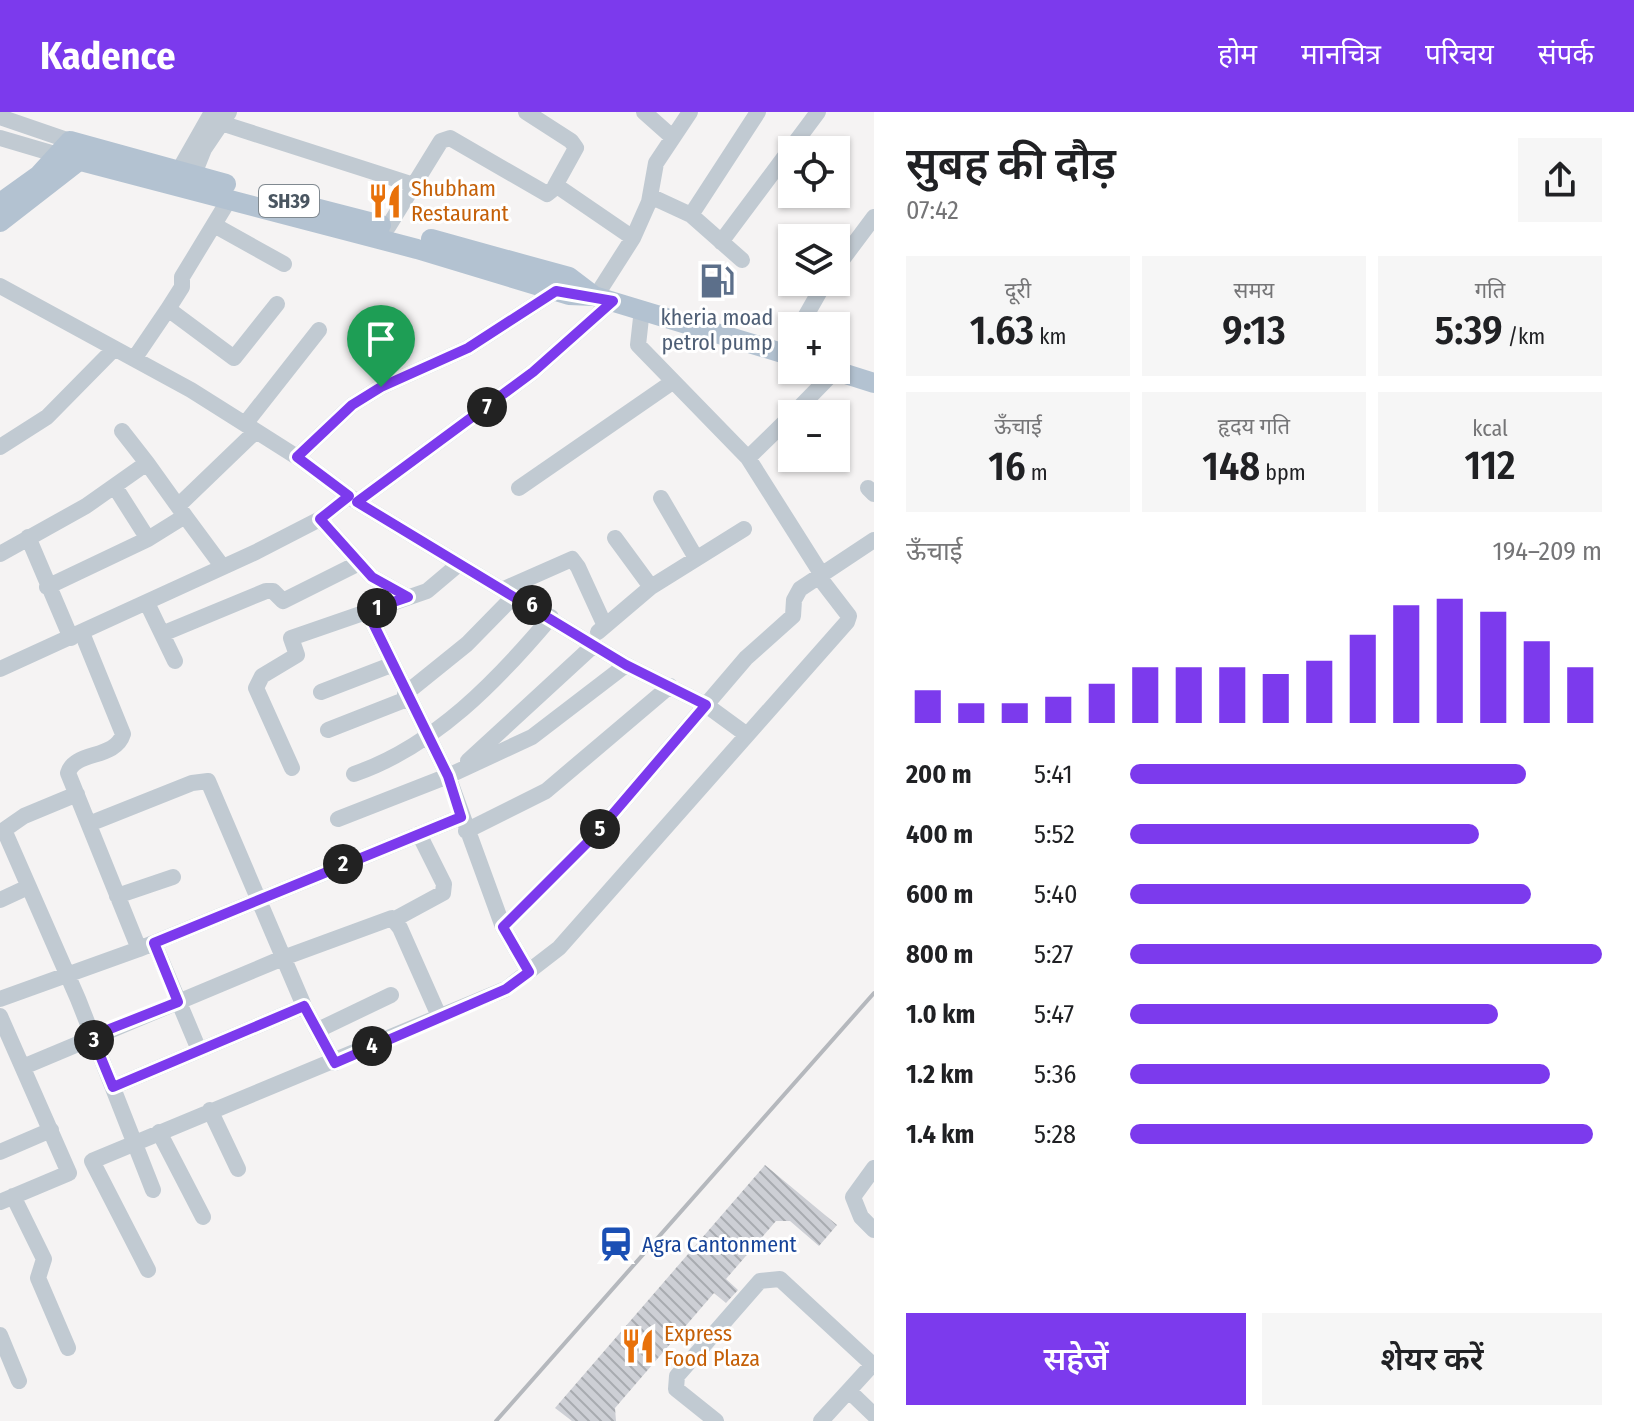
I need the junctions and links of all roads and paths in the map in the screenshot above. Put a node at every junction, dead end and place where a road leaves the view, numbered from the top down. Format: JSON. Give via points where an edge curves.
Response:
{"nodes":[{"id":1,"x":526,"y":112,"type":"edge"},
{"id":2,"x":644,"y":112,"type":"edge"},
{"id":3,"x":690,"y":112,"type":"edge"},
{"id":4,"x":758,"y":112,"type":"edge"},
{"id":5,"x":818,"y":112,"type":"edge"},
{"id":6,"x":221,"y":116,"type":"edge"},
{"id":7,"x":0,"y":117,"type":"edge"},
{"id":8,"x":671,"y":136,"type":"junction"},
{"id":9,"x":0,"y":138,"type":"edge"},
{"id":10,"x":64,"y":148,"type":"junction"},
{"id":11,"x":86,"y":155,"type":"junction"},
{"id":12,"x":183,"y":179,"type":"junction"},
{"id":13,"x":414,"y":185,"type":"junction"},
{"id":14,"x":555,"y":186,"type":"junction"},
{"id":15,"x":650,"y":196,"type":"junction"},
{"id":16,"x":230,"y":198,"type":"junction"},
{"id":17,"x":0,"y":203,"type":"edge"},
{"id":18,"x":691,"y":215,"type":"junction"},
{"id":19,"x":874,"y":217,"type":"edge"},
{"id":20,"x":0,"y":222,"type":"edge"},
{"id":21,"x":214,"y":225,"type":"junction"},
{"id":22,"x":388,"y":227,"type":"junction"},
{"id":23,"x":633,"y":238,"type":"junction"},
{"id":24,"x":721,"y":242,"type":"junction"},
{"id":25,"x":850,"y":249,"type":"edge"},
{"id":26,"x":742,"y":260,"type":"dead end"},
{"id":27,"x":284,"y":264,"type":"dead end"},
{"id":28,"x":0,"y":286,"type":"edge"},
{"id":29,"x":556,"y":291,"type":"junction"},
{"id":30,"x":601,"y":298,"type":"junction"},
{"id":31,"x":277,"y":304,"type":"dead end"},
{"id":32,"x":168,"y":309,"type":"junction"},
{"id":33,"x":642,"y":309,"type":"junction"},
{"id":34,"x":319,"y":330,"type":"dead end"},
{"id":35,"x":778,"y":348,"type":"edge"},
{"id":36,"x":114,"y":349,"type":"junction"},
{"id":37,"x":134,"y":359,"type":"junction"},
{"id":38,"x":850,"y":375,"type":"edge"},
{"id":39,"x":671,"y":383,"type":"junction"},
{"id":40,"x":874,"y":383,"type":"edge"},
{"id":41,"x":821,"y":384,"type":"edge"},
{"id":42,"x":805,"y":400,"type":"edge"},
{"id":43,"x":251,"y":428,"type":"junction"},
{"id":44,"x":778,"y":428,"type":"edge"},
{"id":45,"x":122,"y":431,"type":"dead end"},
{"id":46,"x":0,"y":447,"type":"edge"},
{"id":47,"x":297,"y":457,"type":"junction"},
{"id":48,"x":748,"y":458,"type":"junction"},
{"id":49,"x":147,"y":463,"type":"junction"},
{"id":50,"x":115,"y":487,"type":"junction"},
{"id":51,"x":519,"y":488,"type":"dead end"},
{"id":52,"x":661,"y":498,"type":"dead end"},
{"id":53,"x":353,"y":499,"type":"junction"},
{"id":54,"x":182,"y":510,"type":"junction"},
{"id":55,"x":320,"y":519,"type":"junction"},
{"id":56,"x":744,"y":529,"type":"dead end"},
{"id":57,"x":28,"y":537,"type":"junction"},
{"id":58,"x":615,"y":538,"type":"dead end"},
{"id":59,"x":148,"y":539,"type":"junction"},
{"id":60,"x":874,"y":540,"type":"edge"},
{"id":61,"x":0,"y":554,"type":"edge"},
{"id":62,"x":696,"y":558,"type":"junction"},
{"id":63,"x":359,"y":563,"type":"junction"},
{"id":64,"x":459,"y":564,"type":"junction"},
{"id":65,"x":222,"y":566,"type":"junction"},
{"id":66,"x":820,"y":576,"type":"junction"},
{"id":67,"x":47,"y":587,"type":"junction"},
{"id":68,"x":651,"y":587,"type":"junction"},
{"id":69,"x":510,"y":592,"type":"junction"},
{"id":70,"x":408,"y":597,"type":"junction"},
{"id":71,"x":147,"y":603,"type":"junction"},
{"id":72,"x":367,"y":611,"type":"junction"},
{"id":73,"x":551,"y":617,"type":"junction"},
{"id":74,"x":605,"y":626,"type":"junction"},
{"id":75,"x":162,"y":634,"type":"junction"},
{"id":76,"x":76,"y":636,"type":"junction"},
{"id":77,"x":591,"y":643,"type":"junction"},
{"id":78,"x":175,"y":661,"type":"dead end"},
{"id":79,"x":391,"y":665,"type":"junction"},
{"id":80,"x":626,"y":665,"type":"junction"},
{"id":81,"x":0,"y":669,"type":"edge"},
{"id":82,"x":670,"y":686,"type":"junction"},
{"id":83,"x":321,"y":692,"type":"dead end"},
{"id":84,"x":406,"y":696,"type":"junction"},
{"id":85,"x":706,"y":705,"type":"junction"},
{"id":86,"x":328,"y":730,"type":"dead end"},
{"id":87,"x":747,"y":735,"type":"junction"},
{"id":88,"x":428,"y":739,"type":"junction"},
{"id":89,"x":292,"y":768,"type":"dead end"},
{"id":90,"x":354,"y":774,"type":"dead end"},
{"id":91,"x":452,"y":775,"type":"junction"},
{"id":92,"x":77,"y":794,"type":"junction"},
{"id":93,"x":338,"y":819,"type":"dead end"},
{"id":94,"x":89,"y":824,"type":"junction"},
{"id":95,"x":463,"y":824,"type":"junction"},
{"id":96,"x":419,"y":834,"type":"junction"},
{"id":97,"x":173,"y":877,"type":"dead end"},
{"id":98,"x":28,"y":887,"type":"junction"},
{"id":99,"x":117,"y":896,"type":"junction"},
{"id":100,"x":259,"y":898,"type":"junction"},
{"id":101,"x":0,"y":900,"type":"edge"},
{"id":102,"x":395,"y":919,"type":"junction"},
{"id":103,"x":503,"y":927,"type":"junction"},
{"id":104,"x":147,"y":946,"type":"junction"},
{"id":105,"x":283,"y":958,"type":"junction"},
{"id":106,"x":529,"y":972,"type":"junction"},
{"id":107,"x":68,"y":976,"type":"junction"},
{"id":108,"x":391,"y":995,"type":"dead end"},
{"id":109,"x":0,"y":999,"type":"edge"},
{"id":110,"x":178,"y":1002,"type":"junction"},
{"id":111,"x":304,"y":1006,"type":"junction"},
{"id":112,"x":0,"y":1016,"type":"edge"},
{"id":113,"x":439,"y":1016,"type":"junction"},
{"id":114,"x":318,"y":1030,"type":"junction"},
{"id":115,"x":92,"y":1036,"type":"junction"},
{"id":116,"x":199,"y":1050,"type":"junction"},
{"id":117,"x":335,"y":1063,"type":"junction"},
{"id":118,"x":23,"y":1067,"type":"junction"},
{"id":119,"x":113,"y":1087,"type":"junction"},
{"id":120,"x":210,"y":1110,"type":"junction"},
{"id":121,"x":51,"y":1130,"type":"junction"},
{"id":122,"x":159,"y":1132,"type":"junction"},
{"id":123,"x":134,"y":1142,"type":"junction"},
{"id":124,"x":0,"y":1152,"type":"edge"},
{"id":125,"x":92,"y":1161,"type":"junction"},
{"id":126,"x":874,"y":1168,"type":"edge"},
{"id":127,"x":238,"y":1169,"type":"dead end"},
{"id":128,"x":69,"y":1173,"type":"junction"},
{"id":129,"x":153,"y":1190,"type":"dead end"},
{"id":130,"x":7,"y":1199,"type":"edge"},
{"id":131,"x":203,"y":1217,"type":"dead end"},
{"id":132,"x":874,"y":1230,"type":"edge"},
{"id":133,"x":148,"y":1270,"type":"dead end"},
{"id":134,"x":0,"y":1335,"type":"edge"},
{"id":135,"x":68,"y":1348,"type":"dead end"},
{"id":136,"x":872,"y":1370,"type":"edge"},
{"id":137,"x":19,"y":1381,"type":"dead end"},
{"id":138,"x":849,"y":1391,"type":"junction"},
{"id":139,"x":874,"y":1415,"type":"edge"},
{"id":140,"x":716,"y":1421,"type":"edge"},
{"id":141,"x":821,"y":1421,"type":"edge"}],
"edges":[{"from":1,"to":14,"type":"street","via":[[575,146]]},
{"from":2,"to":8,"type":"street"},
{"from":3,"to":8,"type":"street"},
{"from":4,"to":18,"type":"street"},
{"from":5,"to":24,"type":"street"},
{"from":6,"to":12,"type":"street"},
{"from":6,"to":13,"type":"street"},
{"from":7,"to":10,"type":"street"},
{"from":8,"to":15,"type":"street","via":[[656,163]]},
{"from":9,"to":10,"type":"street"},
{"from":10,"to":11,"type":"main road","number":"SH39"},
{"from":10,"to":17,"type":"main road","via":[[39,175]]},
{"from":11,"to":12,"type":"main road","number":"SH39"},
{"from":11,"to":20,"type":"main road"},
{"from":12,"to":16,"type":"main road","number":"SH39"},
{"from":12,"to":22,"type":"main road","number":"SH39"},
{"from":13,"to":14,"type":"street","via":[[441,141],[450,138],[547,194]]},
{"from":13,"to":22,"type":"street"},
{"from":14,"to":23,"type":"street"},
{"from":15,"to":18,"type":"street"},
{"from":15,"to":23,"type":"street"},
{"from":16,"to":21,"type":"street"},
{"from":16,"to":29,"type":"main road","number":"SH39"},
{"from":18,"to":24,"type":"street"},
{"from":19,"to":25,"type":"street"},
{"from":21,"to":27,"type":"street"},
{"from":21,"to":32,"type":"street"},
{"from":22,"to":30,"type":"main road","number":"SH39","via":[[569,277]]},
{"from":23,"to":30,"type":"street"},
{"from":24,"to":26,"type":"street"},
{"from":28,"to":36,"type":"street"},
{"from":29,"to":30,"type":"main road","number":"SH39"},
{"from":29,"to":47,"type":"street","via":[[468,348],[352,405]]},
{"from":30,"to":33,"type":"main road","number":"SH39"},
{"from":30,"to":53,"type":"street","via":[[533,372]]},
{"from":31,"to":32,"type":"street","via":[[234,358]]},
{"from":32,"to":37,"type":"street"},
{"from":33,"to":35,"type":"main road","number":"SH39"},
{"from":33,"to":39,"type":"street","via":[[638,345]]},
{"from":34,"to":43,"type":"street"},
{"from":36,"to":37,"type":"street"},
{"from":36,"to":46,"type":"street","via":[[47,417]]},
{"from":37,"to":43,"type":"street"},
{"from":38,"to":40,"type":"main road"},
{"from":39,"to":48,"type":"street"},
{"from":39,"to":51,"type":"street"},
{"from":41,"to":42,"type":"street"},
{"from":43,"to":47,"type":"street"},
{"from":43,"to":54,"type":"street"},
{"from":44,"to":48,"type":"street"},
{"from":45,"to":49,"type":"street"},
{"from":47,"to":53,"type":"street"},
{"from":48,"to":66,"type":"street"},
{"from":49,"to":50,"type":"street"},
{"from":49,"to":54,"type":"street"},
{"from":50,"to":57,"type":"street"},
{"from":50,"to":59,"type":"street"},
{"from":52,"to":62,"type":"street"},
{"from":53,"to":55,"type":"street"},
{"from":53,"to":64,"type":"street"},
{"from":54,"to":59,"type":"street"},
{"from":54,"to":65,"type":"street"},
{"from":55,"to":63,"type":"street"},
{"from":55,"to":65,"type":"street"},
{"from":56,"to":62,"type":"street"},
{"from":57,"to":61,"type":"street"},
{"from":57,"to":67,"type":"street"},
{"from":58,"to":68,"type":"street"},
{"from":59,"to":67,"type":"street"},
{"from":60,"to":66,"type":"street"},
{"from":62,"to":68,"type":"street"},
{"from":63,"to":70,"type":"street","via":[[372,577]]},
{"from":63,"to":75,"type":"street","via":[[283,601],[266,591]]},
{"from":64,"to":69,"type":"street"},
{"from":64,"to":70,"type":"street","via":[[431,588]]},
{"from":65,"to":71,"type":"street"},
{"from":66,"to":85,"type":"street","via":[[800,589],[793,616],[746,658]]},
{"from":66,"to":87,"type":"street","via":[[849,620]]},
{"from":67,"to":76,"type":"street"},
{"from":68,"to":74,"type":"street"},
{"from":69,"to":73,"type":"street"},
{"from":69,"to":74,"type":"street","via":[[572,559]]},
{"from":69,"to":84,"type":"street","via":[[467,644]]},
{"from":70,"to":72,"type":"street"},
{"from":71,"to":75,"type":"street"},
{"from":71,"to":76,"type":"street"},
{"from":72,"to":79,"type":"street"},
{"from":72,"to":89,"type":"street","via":[[292,637],[296,656],[257,683]]},
{"from":73,"to":77,"type":"street"},
{"from":73,"to":88,"type":"street","via":[[514,660]]},
{"from":74,"to":77,"type":"street"},
{"from":75,"to":78,"type":"street"},
{"from":76,"to":81,"type":"street"},
{"from":76,"to":92,"type":"street","via":[[123,734],[113,749],[70,766]]},
{"from":77,"to":80,"type":"street"},
{"from":77,"to":91,"type":"street"},
{"from":79,"to":83,"type":"street"},
{"from":79,"to":84,"type":"street"},
{"from":80,"to":82,"type":"street"},
{"from":80,"to":91,"type":"street","via":[[532,737]]},
{"from":82,"to":85,"type":"street"},
{"from":82,"to":95,"type":"street","via":[[546,791]]},
{"from":84,"to":86,"type":"street"},
{"from":84,"to":88,"type":"street"},
{"from":85,"to":87,"type":"street"},
{"from":85,"to":103,"type":"street","via":[[594,836]]},
{"from":87,"to":106,"type":"street","via":[[559,948]]},
{"from":88,"to":90,"type":"street"},
{"from":88,"to":91,"type":"street"},
{"from":91,"to":93,"type":"street"},
{"from":91,"to":95,"type":"street"},
{"from":92,"to":94,"type":"street"},
{"from":92,"to":98,"type":"street","via":[[4,830]]},
{"from":94,"to":99,"type":"street"},
{"from":94,"to":100,"type":"street","via":[[208,781]]},
{"from":95,"to":96,"type":"street"},
{"from":95,"to":103,"type":"street"},
{"from":96,"to":100,"type":"street"},
{"from":96,"to":102,"type":"street","via":[[444,884],[443,893]]},
{"from":97,"to":99,"type":"street"},
{"from":98,"to":101,"type":"street"},
{"from":98,"to":107,"type":"street"},
{"from":99,"to":104,"type":"street"},
{"from":100,"to":104,"type":"street"},
{"from":100,"to":105,"type":"street"},
{"from":102,"to":105,"type":"street"},
{"from":102,"to":113,"type":"street"},
{"from":103,"to":106,"type":"street"},
{"from":104,"to":107,"type":"street"},
{"from":104,"to":110,"type":"street"},
{"from":105,"to":110,"type":"street"},
{"from":105,"to":111,"type":"street"},
{"from":106,"to":113,"type":"street","via":[[506,989]]},
{"from":107,"to":109,"type":"street"},
{"from":107,"to":115,"type":"street"},
{"from":108,"to":114,"type":"street"},
{"from":110,"to":115,"type":"street"},
{"from":110,"to":116,"type":"street"},
{"from":111,"to":114,"type":"street"},
{"from":111,"to":116,"type":"street"},
{"from":112,"to":118,"type":"street"},
{"from":113,"to":117,"type":"street"},
{"from":114,"to":117,"type":"street"},
{"from":115,"to":118,"type":"street"},
{"from":115,"to":119,"type":"street"},
{"from":116,"to":119,"type":"street"},
{"from":117,"to":120,"type":"street"},
{"from":118,"to":121,"type":"street"},
{"from":119,"to":123,"type":"street"},
{"from":120,"to":122,"type":"street"},
{"from":120,"to":127,"type":"street"},
{"from":121,"to":124,"type":"street"},
{"from":121,"to":128,"type":"street"},
{"from":122,"to":123,"type":"street"},
{"from":122,"to":131,"type":"street"},
{"from":123,"to":125,"type":"street"},
{"from":123,"to":129,"type":"street"},
{"from":125,"to":128,"type":"street"},
{"from":125,"to":133,"type":"street"},
{"from":126,"to":132,"type":"street","via":[[853,1197]]},
{"from":128,"to":130,"type":"street"},
{"from":130,"to":135,"type":"street","via":[[44,1259],[38,1278]]},
{"from":134,"to":137,"type":"street"},
{"from":136,"to":138,"type":"street"},
{"from":136,"to":140,"type":"street","via":[[780,1279],[760,1281],[677,1376],[676,1389]]},
{"from":138,"to":139,"type":"street"},
{"from":138,"to":141,"type":"street"}]}
